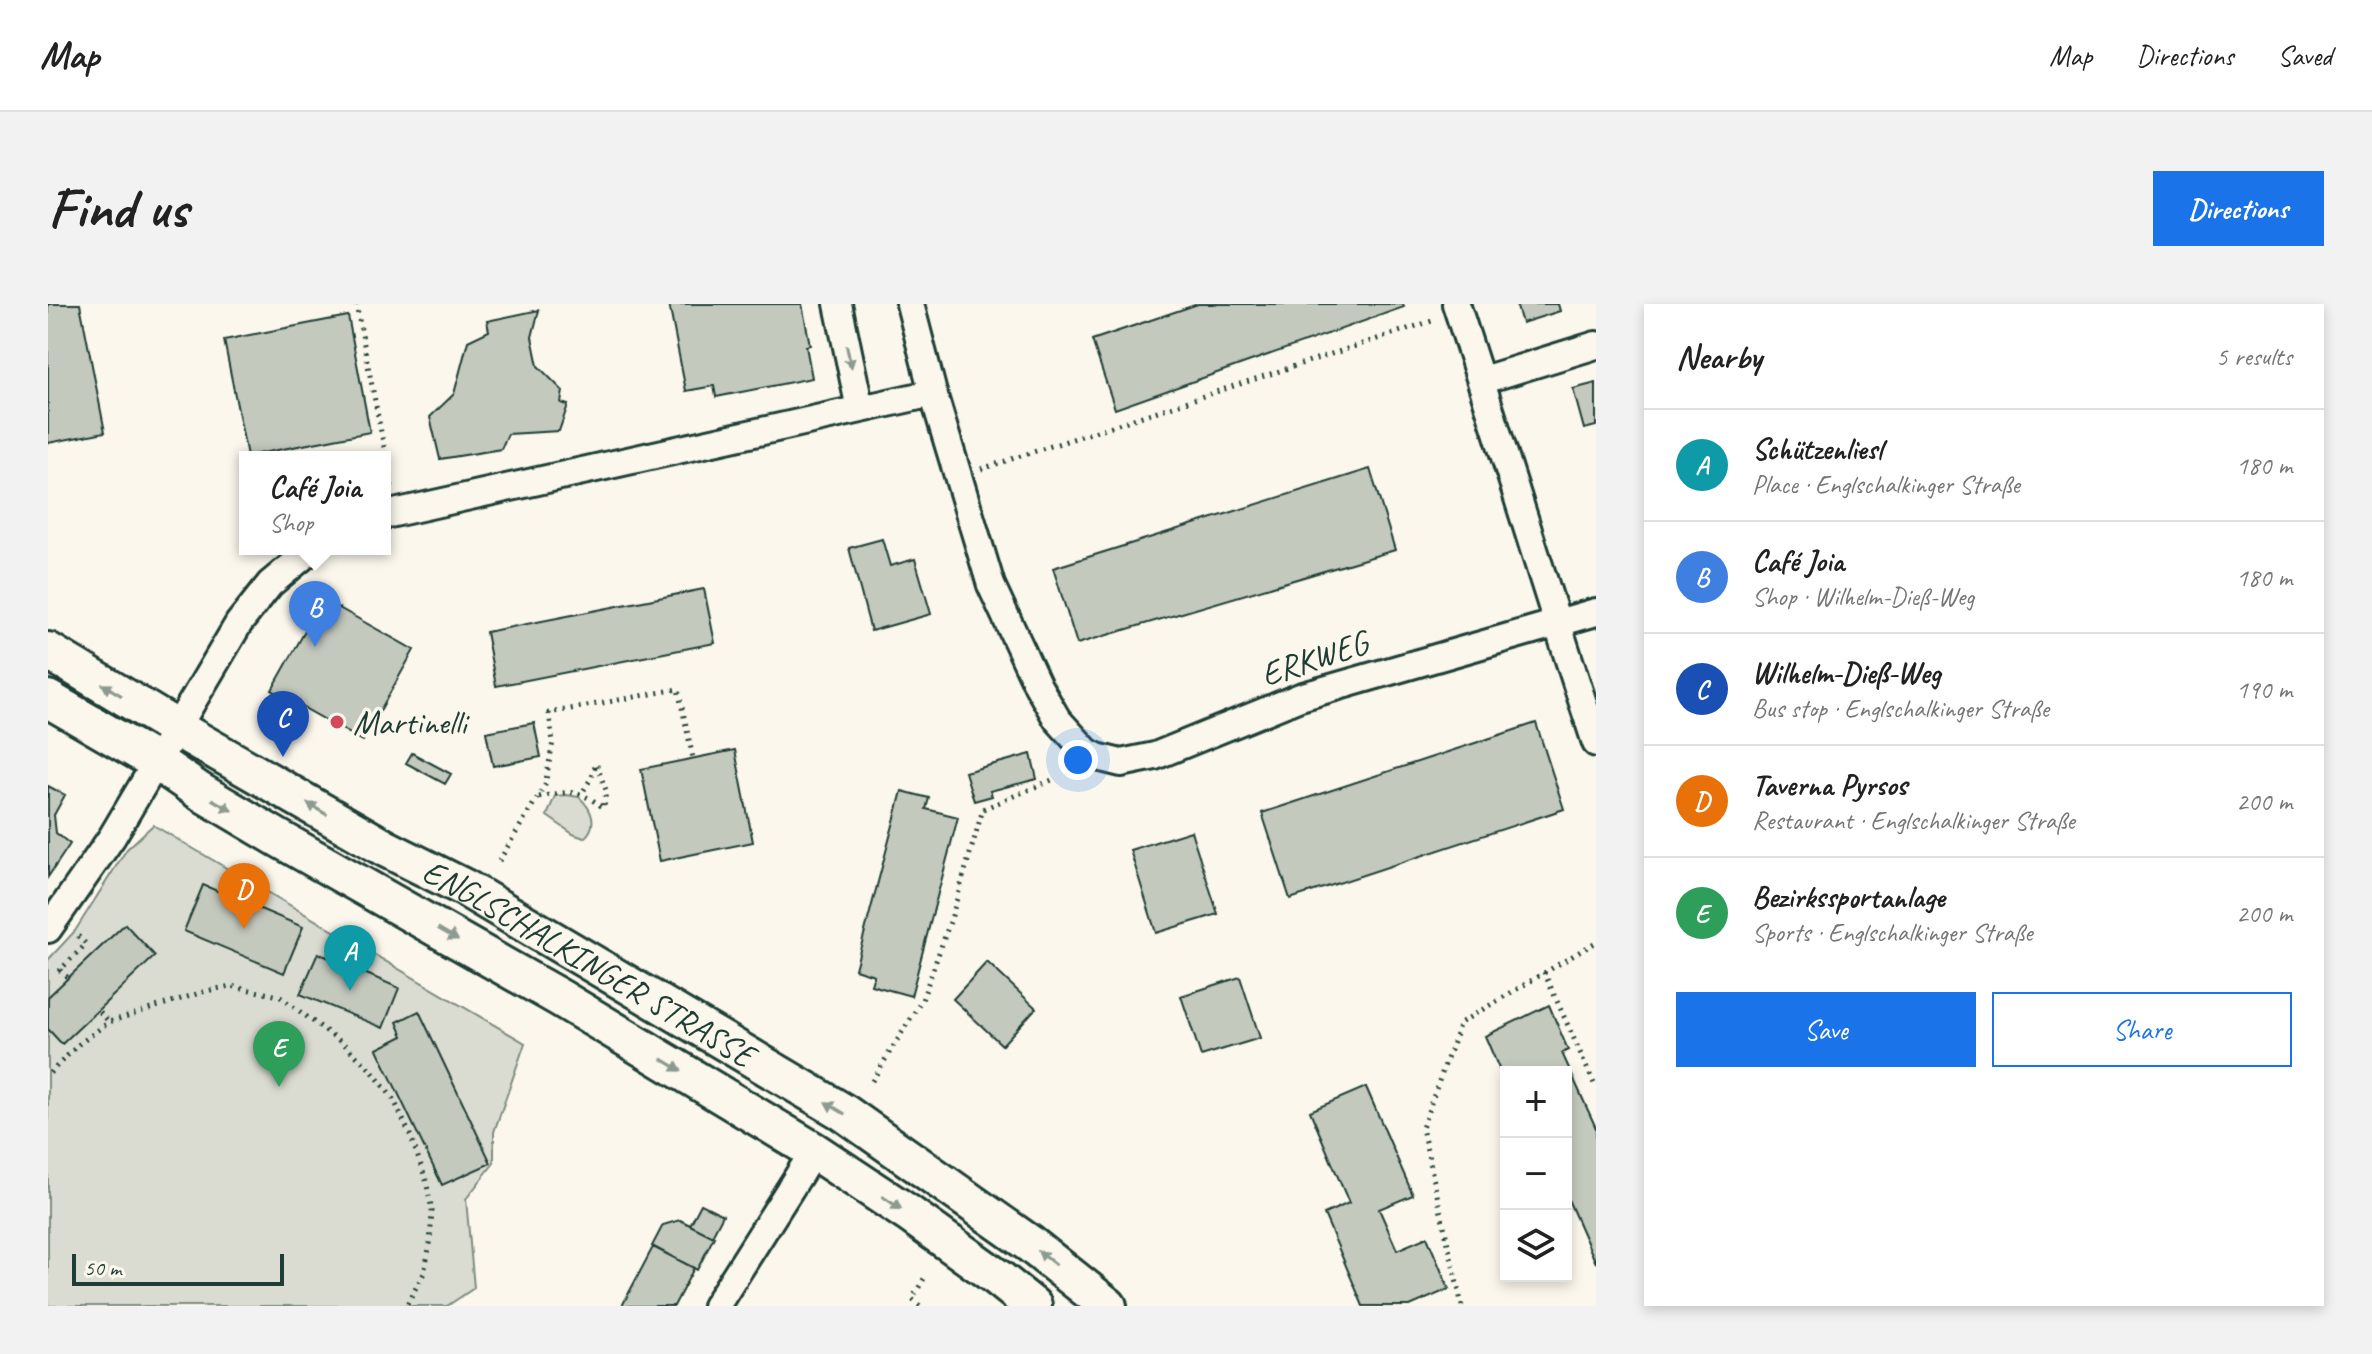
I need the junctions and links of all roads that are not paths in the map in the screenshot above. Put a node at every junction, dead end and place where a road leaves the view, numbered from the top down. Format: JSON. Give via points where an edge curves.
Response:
{"nodes":[{"id":1,"x":838,"y":304,"type":"edge"},
{"id":2,"x":910,"y":304,"type":"edge"},
{"id":3,"x":1458,"y":308,"type":"edge"},
{"id":4,"x":1596,"y":345,"type":"edge"},
{"id":5,"x":1483,"y":380,"type":"junction"},
{"id":6,"x":933,"y":393,"type":"junction"},
{"id":7,"x":860,"y":409,"type":"junction"},
{"id":8,"x":391,"y":514,"type":"edge"},
{"id":9,"x":305,"y":555,"type":"edge"},
{"id":10,"x":1596,"y":612,"type":"edge"},
{"id":11,"x":1556,"y":623,"type":"junction"},
{"id":12,"x":48,"y":651,"type":"edge"},
{"id":13,"x":48,"y":699,"type":"edge"},
{"id":14,"x":176,"y":728,"type":"junction"},
{"id":15,"x":1596,"y":743,"type":"edge"},
{"id":16,"x":157,"y":762,"type":"junction"},
{"id":17,"x":48,"y":929,"type":"edge"},
{"id":18,"x":814,"y":1151,"type":"junction"},
{"id":19,"x":716,"y":1306,"type":"edge"},
{"id":20,"x":1033,"y":1306,"type":"edge"},
{"id":21,"x":1108,"y":1306,"type":"edge"}],
"edges":[{"from":1,"to":7,"type":"street","one_way":true},
{"from":2,"to":6,"type":"street"},
{"from":3,"to":5,"type":"street"},
{"from":4,"to":5,"type":"street"},
{"from":5,"to":11,"type":"street"},
{"from":6,"to":7,"type":"street"},
{"from":6,"to":11,"type":"street","name":"ERKWEG","via":[[991,585],[1057,719],[1097,757],[1121,763],[1155,756],[1300,697]]},
{"from":7,"to":8,"type":"street"},
{"from":9,"to":14,"type":"street","via":[[270,584],[239,623]]},
{"from":10,"to":11,"type":"street","name":"ERKWEG"},
{"from":11,"to":15,"type":"street"},
{"from":14,"to":12,"type":"main road","name":"ENGLSCHALKINGER STRASSE","one_way":true},
{"from":13,"to":16,"type":"main road","name":"ENGLSCHALKINGER STRASSE"},
{"from":14,"to":16,"type":"street"},
{"from":21,"to":14,"type":"main road","name":"ENGLSCHALKINGER STRASSE","one_way":true,"via":[[843,1112],[465,888]]},
{"from":16,"to":17,"type":"street"},
{"from":16,"to":18,"type":"main road","name":"ENGLSCHALKINGER STRASSE","one_way":true},
{"from":18,"to":19,"type":"street"},
{"from":18,"to":20,"type":"main road","name":"ENGLSCHALKINGER STRASSE","one_way":true}]}
